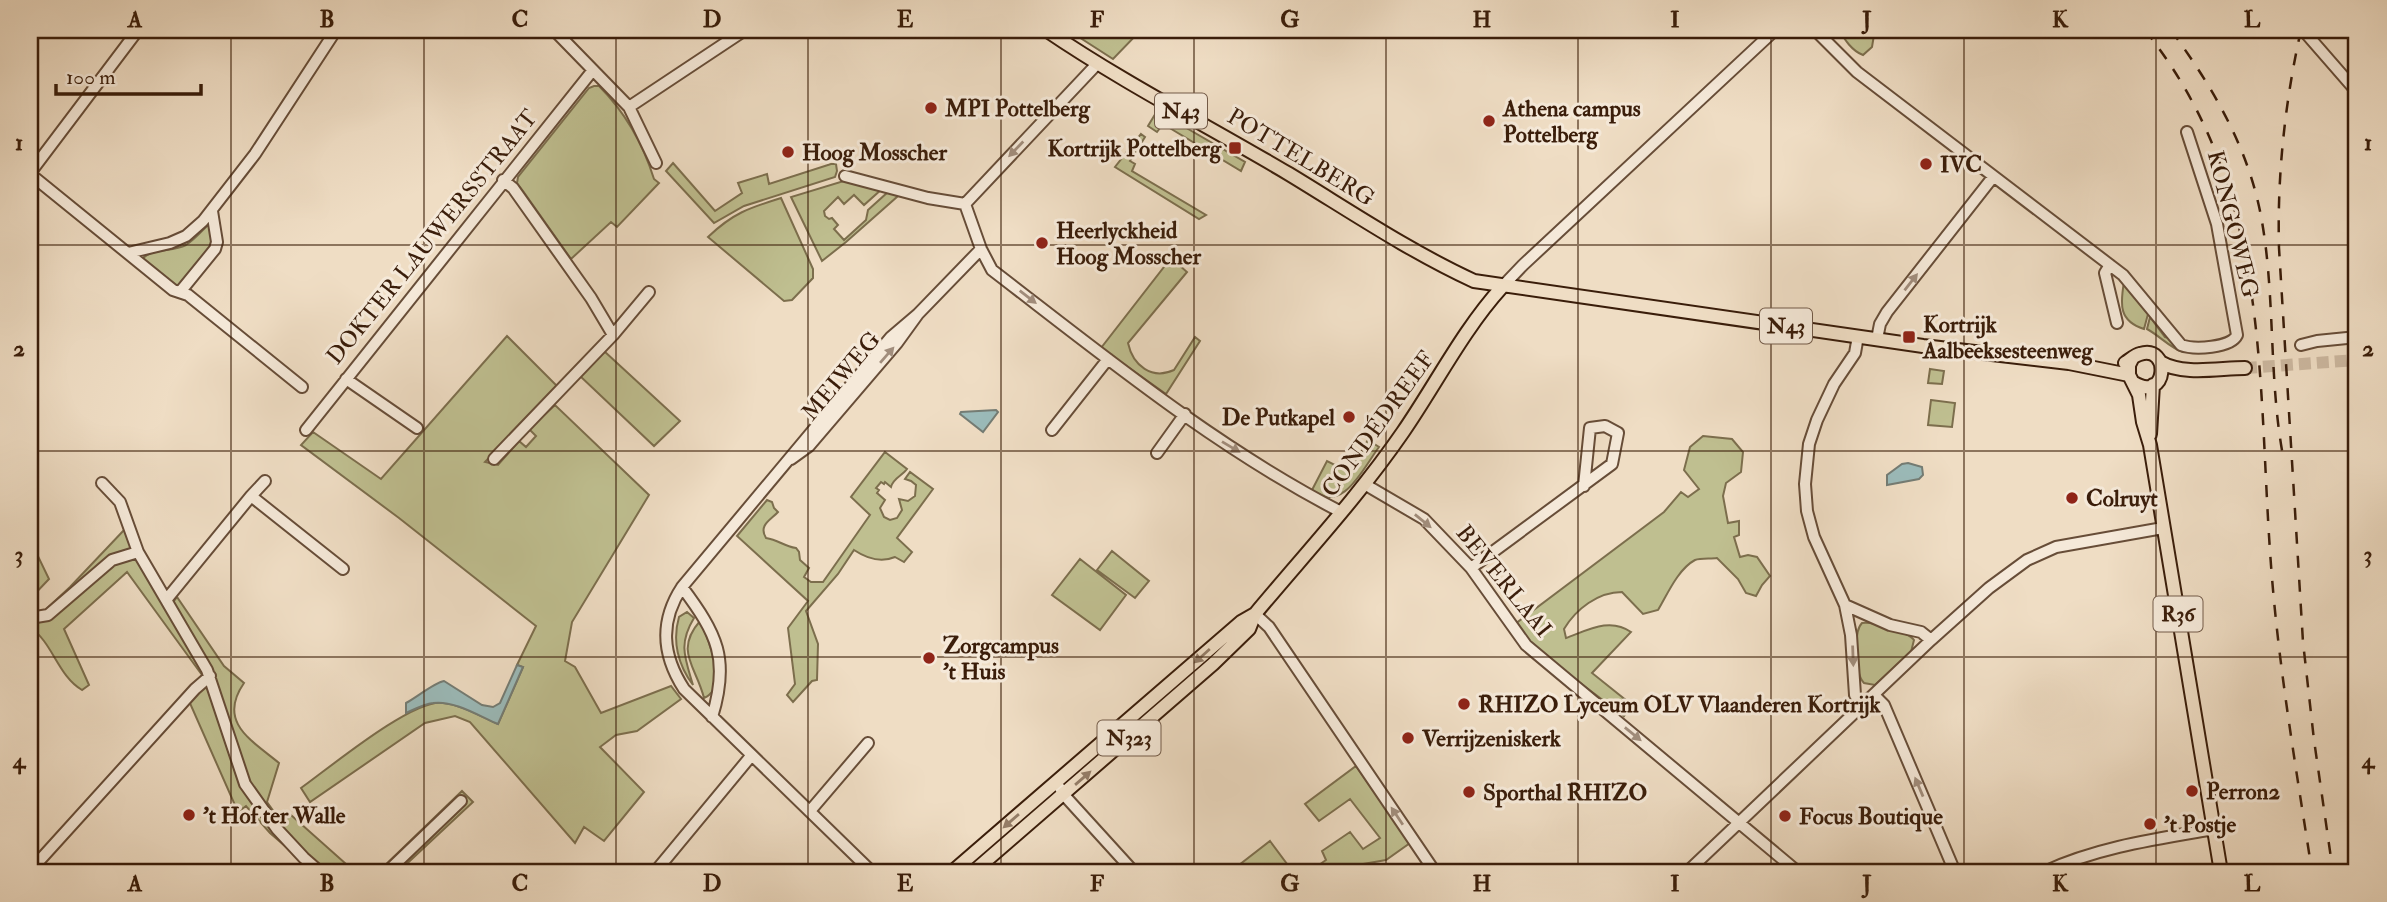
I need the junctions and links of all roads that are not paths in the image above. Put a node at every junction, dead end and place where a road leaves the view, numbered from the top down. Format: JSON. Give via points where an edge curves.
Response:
{"nodes":[{"id":1,"x":138,"y":30,"type":"edge"},
{"id":2,"x":336,"y":30,"type":"edge"},
{"id":3,"x":554,"y":30,"type":"edge"},
{"id":4,"x":745,"y":30,"type":"edge"},
{"id":5,"x":1046,"y":30,"type":"edge"},
{"id":6,"x":1775,"y":30,"type":"edge"},
{"id":7,"x":1815,"y":30,"type":"edge"},
{"id":8,"x":2303,"y":30,"type":"edge"},
{"id":9,"x":1097,"y":64,"type":"junction"},
{"id":10,"x":593,"y":71,"type":"junction"},
{"id":11,"x":2357,"y":71,"type":"edge"},
{"id":12,"x":2348,"y":81,"type":"junction"},
{"id":13,"x":2357,"y":92,"type":"edge"},
{"id":14,"x":629,"y":107,"type":"junction"},
{"id":15,"x":2187,"y":132,"type":"dead end"},
{"id":16,"x":656,"y":163,"type":"dead end"},
{"id":17,"x":30,"y":173,"type":"edge"},
{"id":18,"x":845,"y":176,"type":"dead end"},
{"id":19,"x":1993,"y":177,"type":"junction"},
{"id":20,"x":503,"y":180,"type":"junction"},
{"id":21,"x":965,"y":204,"type":"junction"},
{"id":22,"x":212,"y":211,"type":"junction"},
{"id":23,"x":981,"y":249,"type":"junction"},
{"id":24,"x":128,"y":253,"type":"junction"},
{"id":25,"x":2110,"y":265,"type":"junction"},
{"id":26,"x":1502,"y":287,"type":"junction"},
{"id":27,"x":180,"y":292,"type":"junction"},
{"id":28,"x":649,"y":292,"type":"dead end"},
{"id":29,"x":2117,"y":323,"type":"dead end"},
{"id":30,"x":613,"y":335,"type":"junction"},
{"id":31,"x":1858,"y":336,"type":"junction"},
{"id":32,"x":2357,"y":337,"type":"edge"},
{"id":33,"x":1877,"y":339,"type":"junction"},
{"id":34,"x":2301,"y":345,"type":"dead end"},
{"id":35,"x":1108,"y":359,"type":"junction"},
{"id":36,"x":2132,"y":359,"type":"junction"},
{"id":37,"x":2160,"y":362,"type":"junction"},
{"id":38,"x":2069,"y":363,"type":"junction"},
{"id":39,"x":346,"y":379,"type":"junction"},
{"id":40,"x":2131,"y":379,"type":"junction"},
{"id":41,"x":2157,"y":382,"type":"junction"},
{"id":42,"x":302,"y":387,"type":"dead end"},
{"id":43,"x":1185,"y":414,"type":"junction"},
{"id":44,"x":417,"y":428,"type":"dead end"},
{"id":45,"x":306,"y":430,"type":"dead end"},
{"id":46,"x":1052,"y":430,"type":"dead end"},
{"id":47,"x":2150,"y":444,"type":"junction"},
{"id":48,"x":1157,"y":453,"type":"dead end"},
{"id":49,"x":494,"y":459,"type":"dead end"},
{"id":50,"x":265,"y":481,"type":"dead end"},
{"id":51,"x":102,"y":483,"type":"dead end"},
{"id":52,"x":1366,"y":485,"type":"junction"},
{"id":53,"x":1584,"y":486,"type":"junction"},
{"id":54,"x":251,"y":496,"type":"junction"},
{"id":55,"x":1341,"y":512,"type":"junction"},
{"id":56,"x":2163,"y":528,"type":"junction"},
{"id":57,"x":138,"y":552,"type":"junction"},
{"id":58,"x":343,"y":569,"type":"dead end"},
{"id":59,"x":1471,"y":569,"type":"junction"},
{"id":60,"x":682,"y":587,"type":"junction"},
{"id":61,"x":166,"y":600,"type":"junction"},
{"id":62,"x":1845,"y":605,"type":"junction"},
{"id":63,"x":30,"y":614,"type":"edge"},
{"id":64,"x":1255,"y":614,"type":"junction"},
{"id":65,"x":1931,"y":640,"type":"junction"},
{"id":66,"x":210,"y":676,"type":"junction"},
{"id":67,"x":1874,"y":695,"type":"junction"},
{"id":68,"x":1862,"y":706,"type":"junction"},
{"id":69,"x":712,"y":717,"type":"junction"},
{"id":70,"x":868,"y":743,"type":"dead end"},
{"id":71,"x":751,"y":756,"type":"junction"},
{"id":72,"x":1057,"y":782,"type":"junction"},
{"id":73,"x":1064,"y":795,"type":"junction"},
{"id":74,"x":461,"y":801,"type":"dead end"},
{"id":75,"x":810,"y":811,"type":"junction"},
{"id":76,"x":1740,"y":822,"type":"junction"},
{"id":77,"x":2214,"y":829,"type":"junction"},
{"id":78,"x":30,"y":871,"type":"edge"},
{"id":79,"x":320,"y":872,"type":"edge"},
{"id":80,"x":387,"y":872,"type":"edge"},
{"id":81,"x":655,"y":872,"type":"edge"},
{"id":82,"x":872,"y":872,"type":"edge"},
{"id":83,"x":953,"y":872,"type":"edge"},
{"id":84,"x":973,"y":872,"type":"edge"},
{"id":85,"x":1134,"y":872,"type":"edge"},
{"id":86,"x":1435,"y":872,"type":"edge"},
{"id":87,"x":1687,"y":872,"type":"edge"},
{"id":88,"x":1798,"y":872,"type":"edge"},
{"id":89,"x":1955,"y":872,"type":"edge"},
{"id":90,"x":2044,"y":872,"type":"edge"},
{"id":91,"x":2221,"y":872,"type":"edge"}],
"edges":[{"from":1,"to":17,"type":"street"},
{"from":2,"to":22,"type":"street"},
{"from":3,"to":10,"type":"street"},
{"from":4,"to":14,"type":"street"},
{"from":5,"to":9,"type":"main road","name":"POTTELBERG","number":"N43"},
{"from":6,"to":26,"type":"street"},
{"from":7,"to":19,"type":"street","via":[[1857,72]]},
{"from":8,"to":12,"type":"street"},
{"from":9,"to":21,"type":"street","one_way":true},
{"from":9,"to":26,"type":"main road","name":"POTTELBERG","number":"N43","via":[[1419,254],[1474,281]]},
{"from":10,"to":14,"type":"street"},
{"from":10,"to":20,"type":"street","name":"DOKTER LAUWERSSTRAAT"},
{"from":11,"to":12,"type":"street"},
{"from":12,"to":13,"type":"street"},
{"from":14,"to":16,"type":"street"},
{"from":15,"to":25,"type":"street","name":"KONGOWEG","via":[[2217,224],[2236,338],[2229,344],[2183,346]]},
{"from":17,"to":24,"type":"street"},
{"from":18,"to":21,"type":"street"},
{"from":19,"to":25,"type":"street"},
{"from":33,"to":19,"type":"street","one_way":true,"via":[[1887,312]]},
{"from":20,"to":30,"type":"street","via":[[513,188]]},
{"from":20,"to":39,"type":"street","name":"DOKTER LAUWERSSTRAAT"},
{"from":21,"to":23,"type":"street"},
{"from":22,"to":24,"type":"street","via":[[186,236]]},
{"from":22,"to":27,"type":"street","via":[[215,249]]},
{"from":23,"to":35,"type":"street","one_way":true,"via":[[992,270]]},
{"from":23,"to":60,"type":"street","name":"MEIWEG","via":[[918,314],[809,446],[791,459]]},
{"from":24,"to":27,"type":"street"},
{"from":25,"to":29,"type":"street","via":[[2105,273]]},
{"from":26,"to":31,"type":"main road","number":"N43"},
{"from":26,"to":52,"type":"main road","name":"CONDÉDREEF","number":"N323","via":[[1484,307]]},
{"from":27,"to":42,"type":"street"},
{"from":28,"to":30,"type":"street"},
{"from":30,"to":49,"type":"street"},
{"from":31,"to":33,"type":"main road","number":"N43"},
{"from":31,"to":62,"type":"street","via":[[1855,353],[1817,420],[1805,470],[1810,524]]},
{"from":32,"to":34,"type":"street"},
{"from":33,"to":38,"type":"main road","number":"N43"},
{"from":35,"to":43,"type":"street"},
{"from":35,"to":46,"type":"street"},
{"from":36,"to":37,"type":"main road","via":[[2147,353]]},
{"from":36,"to":38,"type":"main road","number":"N43","via":[[2117,364]]},
{"from":36,"to":40,"type":"main road","number":"R36"},
{"from":37,"to":41,"type":"main road","number":"R36"},
{"from":37,"to":41,"type":"main road","via":[[2182,369],[2245,371]]},
{"from":38,"to":40,"type":"main road","number":"N43"},
{"from":39,"to":44,"type":"street"},
{"from":39,"to":45,"type":"street","name":"DOKTER LAUWERSSTRAAT"},
{"from":40,"to":41,"type":"main road","via":[[2143,387]]},
{"from":40,"to":47,"type":"main road","number":"R36"},
{"from":41,"to":47,"type":"main road","number":"R36"},
{"from":43,"to":48,"type":"street"},
{"from":43,"to":55,"type":"street","one_way":true,"via":[[1221,441]]},
{"from":47,"to":56,"type":"main road","number":"R36"},
{"from":50,"to":54,"type":"street"},
{"from":51,"to":57,"type":"street","via":[[120,502]]},
{"from":52,"to":55,"type":"main road","name":"CONDÉDREEF","number":"N323"},
{"from":52,"to":59,"type":"street","name":"BEVERLAAI","one_way":true,"via":[[1424,519]]},
{"from":53,"to":53,"type":"street","via":[[1612,464],[1618,433],[1605,426],[1590,428]]},
{"from":53,"to":59,"type":"street"},
{"from":54,"to":58,"type":"street"},
{"from":54,"to":61,"type":"street"},
{"from":55,"to":64,"type":"main road","name":"CONDÉDREEF","number":"N323"},
{"from":56,"to":65,"type":"street","via":[[2036,554]]},
{"from":56,"to":77,"type":"main road","number":"R36"},
{"from":57,"to":61,"type":"street"},
{"from":57,"to":63,"type":"street","via":[[112,560],[48,615]]},
{"from":59,"to":76,"type":"street","name":"BEVERLAAI","one_way":true,"via":[[1526,645]]},
{"from":60,"to":69,"type":"street","via":[[706,618],[717,646],[721,676]]},
{"from":60,"to":69,"type":"street","name":"MEIWEG","via":[[670,609],[666,647],[684,689]]},
{"from":61,"to":66,"type":"street"},
{"from":62,"to":65,"type":"street","via":[[1890,625],[1921,632]]},
{"from":62,"to":68,"type":"street","one_way":true,"via":[[1854,695]]},
{"from":64,"to":72,"type":"main road","name":"CONDÉDREEF","number":"N323","one_way":true},
{"from":73,"to":64,"type":"main road","name":"CONDÉDREEF","number":"N323","one_way":true,"via":[[1213,664],[1249,629]]},
{"from":86,"to":64,"type":"street","one_way":true,"via":[[1269,627]]},
{"from":65,"to":67,"type":"street"},
{"from":66,"to":78,"type":"street"},
{"from":66,"to":79,"type":"street","via":[[245,784],[277,829]]},
{"from":67,"to":68,"type":"street"},
{"from":89,"to":67,"type":"street","one_way":true,"via":[[1884,705]]},
{"from":68,"to":76,"type":"street"},
{"from":69,"to":71,"type":"street","name":"MEIWEG"},
{"from":70,"to":75,"type":"street"},
{"from":71,"to":75,"type":"street","name":"MEIWEG"},
{"from":71,"to":81,"type":"street"},
{"from":72,"to":73,"type":"street"},
{"from":72,"to":83,"type":"main road","name":"CONDÉDREEF","number":"N323","one_way":true},
{"from":73,"to":84,"type":"main road","name":"CONDÉDREEF","number":"N323"},
{"from":73,"to":85,"type":"street"},
{"from":74,"to":80,"type":"street"},
{"from":75,"to":82,"type":"street","name":"MEIWEG"},
{"from":76,"to":87,"type":"street"},
{"from":76,"to":88,"type":"street","name":"BEVERLAAI"},
{"from":77,"to":90,"type":"street","via":[[2118,846]]},
{"from":77,"to":91,"type":"main road","number":"R36"}]}
